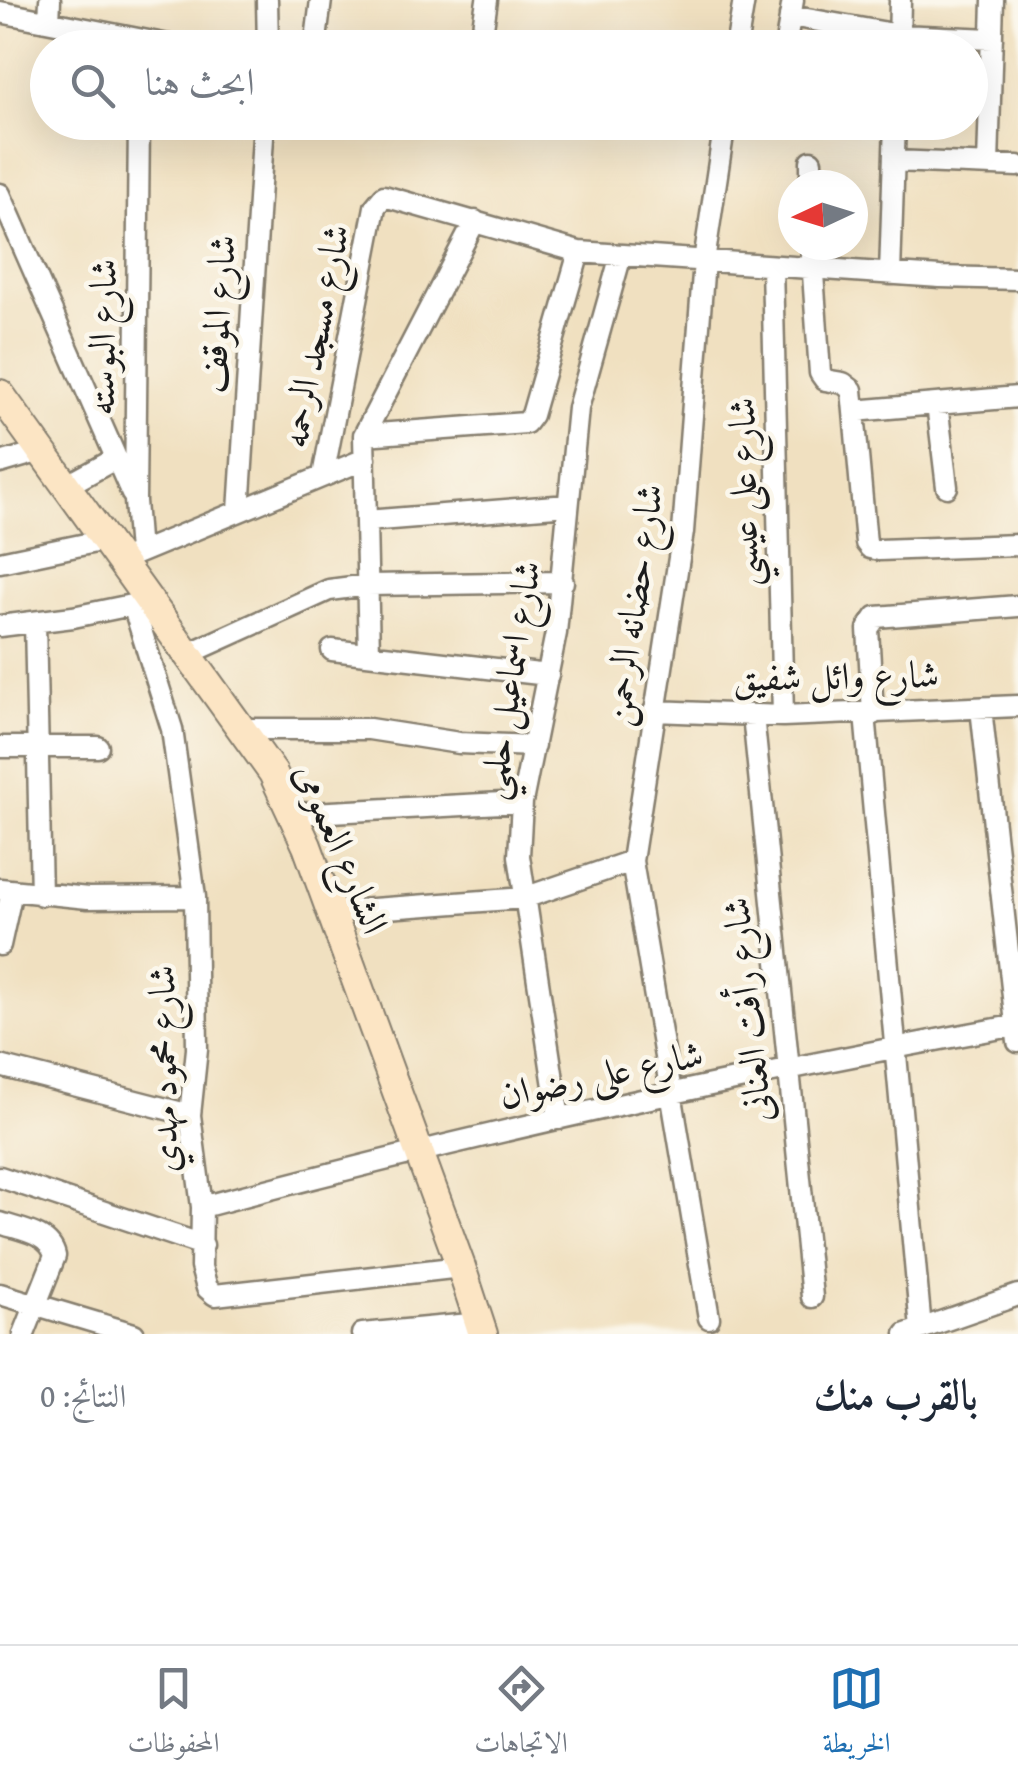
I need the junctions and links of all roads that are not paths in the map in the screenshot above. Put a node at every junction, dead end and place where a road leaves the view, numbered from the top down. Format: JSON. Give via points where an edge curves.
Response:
{"nodes":[{"id":1,"x":267,"y":0,"type":"edge"},
{"id":2,"x":320,"y":0,"type":"edge"},
{"id":3,"x":487,"y":0,"type":"edge"},
{"id":4,"x":744,"y":0,"type":"edge"},
{"id":5,"x":900,"y":0,"type":"edge"},
{"id":6,"x":993,"y":0,"type":"edge"},
{"id":7,"x":791,"y":8,"type":"edge"},
{"id":8,"x":49,"y":10,"type":"edge"},
{"id":9,"x":0,"y":12,"type":"edge"},
{"id":10,"x":106,"y":30,"type":"edge"},
{"id":11,"x":268,"y":30,"type":"edge"},
{"id":12,"x":317,"y":30,"type":"edge"},
{"id":13,"x":483,"y":30,"type":"edge"},
{"id":14,"x":739,"y":30,"type":"edge"},
{"id":15,"x":863,"y":30,"type":"edge"},
{"id":16,"x":899,"y":30,"type":"edge"},
{"id":17,"x":988,"y":39,"type":"edge"},
{"id":18,"x":992,"y":39,"type":"junction"},
{"id":19,"x":140,"y":140,"type":"edge"},
{"id":20,"x":263,"y":140,"type":"edge"},
{"id":21,"x":722,"y":140,"type":"edge"},
{"id":22,"x":895,"y":140,"type":"edge"},
{"id":23,"x":811,"y":161,"type":"dead end"},
{"id":24,"x":894,"y":161,"type":"junction"},
{"id":25,"x":988,"y":165,"type":"junction"},
{"id":26,"x":1018,"y":166,"type":"edge"},
{"id":27,"x":811,"y":170,"type":"edge"},
{"id":28,"x":0,"y":194,"type":"edge"},
{"id":29,"x":475,"y":220,"type":"junction"},
{"id":30,"x":579,"y":252,"type":"junction"},
{"id":31,"x":621,"y":255,"type":"junction"},
{"id":32,"x":812,"y":260,"type":"edge"},
{"id":33,"x":704,"y":261,"type":"junction"},
{"id":34,"x":772,"y":266,"type":"junction"},
{"id":35,"x":812,"y":268,"type":"junction"},
{"id":36,"x":890,"y":274,"type":"junction"},
{"id":37,"x":1018,"y":279,"type":"edge"},
{"id":38,"x":0,"y":394,"type":"edge"},
{"id":39,"x":1018,"y":397,"type":"edge"},
{"id":40,"x":937,"y":404,"type":"junction"},
{"id":41,"x":854,"y":411,"type":"junction"},
{"id":42,"x":364,"y":435,"type":"junction"},
{"id":43,"x":41,"y":451,"type":"junction"},
{"id":44,"x":115,"y":459,"type":"junction"},
{"id":45,"x":365,"y":459,"type":"junction"},
{"id":46,"x":0,"y":463,"type":"edge"},
{"id":47,"x":323,"y":476,"type":"junction"},
{"id":48,"x":66,"y":486,"type":"junction"},
{"id":49,"x":947,"y":486,"type":"dead end"},
{"id":50,"x":135,"y":502,"type":"junction"},
{"id":51,"x":568,"y":505,"type":"junction"},
{"id":52,"x":240,"y":511,"type":"junction"},
{"id":53,"x":366,"y":521,"type":"junction"},
{"id":54,"x":1018,"y":545,"type":"edge"},
{"id":55,"x":121,"y":551,"type":"junction"},
{"id":56,"x":0,"y":562,"type":"edge"},
{"id":57,"x":562,"y":582,"type":"junction"},
{"id":58,"x":368,"y":586,"type":"junction"},
{"id":59,"x":141,"y":603,"type":"junction"},
{"id":60,"x":1018,"y":606,"type":"edge"},
{"id":61,"x":35,"y":622,"type":"junction"},
{"id":62,"x":0,"y":626,"type":"edge"},
{"id":63,"x":332,"y":650,"type":"dead end"},
{"id":64,"x":369,"y":654,"type":"junction"},
{"id":65,"x":186,"y":655,"type":"junction"},
{"id":66,"x":548,"y":675,"type":"junction"},
{"id":67,"x":1018,"y":706,"type":"edge"},
{"id":68,"x":981,"y":708,"type":"junction"},
{"id":69,"x":654,"y":710,"type":"junction"},
{"id":70,"x":869,"y":714,"type":"junction"},
{"id":71,"x":753,"y":715,"type":"junction"},
{"id":72,"x":783,"y":716,"type":"junction"},
{"id":73,"x":241,"y":729,"type":"junction"},
{"id":74,"x":0,"y":746,"type":"edge"},
{"id":75,"x":40,"y":746,"type":"junction"},
{"id":76,"x":534,"y":746,"type":"junction"},
{"id":77,"x":98,"y":747,"type":"dead end"},
{"id":78,"x":522,"y":802,"type":"junction"},
{"id":79,"x":293,"y":814,"type":"junction"},
{"id":80,"x":632,"y":861,"type":"junction"},
{"id":81,"x":6,"y":890,"type":"edge"},
{"id":82,"x":41,"y":895,"type":"junction"},
{"id":83,"x":195,"y":897,"type":"junction"},
{"id":84,"x":524,"y":898,"type":"junction"},
{"id":85,"x":331,"y":912,"type":"junction"},
{"id":86,"x":0,"y":945,"type":"edge"},
{"id":87,"x":1017,"y":1031,"type":"edge"},
{"id":88,"x":896,"y":1047,"type":"junction"},
{"id":89,"x":0,"y":1066,"type":"edge"},
{"id":90,"x":787,"y":1070,"type":"junction"},
{"id":91,"x":672,"y":1094,"type":"junction"},
{"id":92,"x":190,"y":1115,"type":"junction"},
{"id":93,"x":559,"y":1119,"type":"junction"},
{"id":94,"x":418,"y":1149,"type":"junction"},
{"id":95,"x":0,"y":1177,"type":"edge"},
{"id":96,"x":202,"y":1206,"type":"junction"},
{"id":97,"x":0,"y":1223,"type":"edge"},
{"id":98,"x":204,"y":1245,"type":"junction"},
{"id":99,"x":461,"y":1267,"type":"junction"},
{"id":100,"x":0,"y":1294,"type":"edge"},
{"id":101,"x":1018,"y":1295,"type":"edge"},
{"id":102,"x":812,"y":1297,"type":"dead end"},
{"id":103,"x":36,"y":1305,"type":"junction"},
{"id":104,"x":709,"y":1318,"type":"dead end"},
{"id":105,"x":482,"y":1329,"type":"edge"},
{"id":106,"x":914,"y":1331,"type":"edge"},
{"id":107,"x":24,"y":1334,"type":"edge"},
{"id":108,"x":132,"y":1334,"type":"edge"},
{"id":109,"x":362,"y":1334,"type":"edge"}],
"edges":[{"from":1,"to":11,"type":"street"},
{"from":2,"to":12,"type":"street"},
{"from":3,"to":13,"type":"street"},
{"from":4,"to":14,"type":"street"},
{"from":5,"to":16,"type":"street"},
{"from":6,"to":18,"type":"street"},
{"from":7,"to":15,"type":"street"},
{"from":8,"to":9,"type":"street"},
{"from":8,"to":10,"type":"street"},
{"from":17,"to":18,"type":"street"},
{"from":18,"to":25,"type":"street"},
{"from":19,"to":50,"type":"street","name":"شارع البوسته"},
{"from":20,"to":52,"type":"street","name":"شارع الموقف"},
{"from":21,"to":33,"type":"street","name":"شارع حضانه الرحمن"},
{"from":22,"to":24,"type":"street"},
{"from":23,"to":27,"type":"street"},
{"from":24,"to":25,"type":"street"},
{"from":24,"to":36,"type":"street"},
{"from":25,"to":26,"type":"street"},
{"from":28,"to":44,"type":"street"},
{"from":29,"to":30,"type":"street","name":"شارع مسجد الرحمه"},
{"from":29,"to":42,"type":"street"},
{"from":29,"to":47,"type":"street","name":"شارع مسجد الرحمه","via":[[389,194],[377,202]]},
{"from":30,"to":31,"type":"street","name":"شارع مسجد الرحمه"},
{"from":30,"to":42,"type":"street","via":[[526,423]]},
{"from":31,"to":33,"type":"street","name":"شارع مسجد الرحمه"},
{"from":31,"to":51,"type":"street","name":"شارع اسماعيل حلمي","via":[[578,408]]},
{"from":32,"to":35,"type":"street"},
{"from":33,"to":34,"type":"street","name":"شارع مسجد الرحمه"},
{"from":33,"to":69,"type":"street","name":"شارع حضانه الرحمن","via":[[683,532]]},
{"from":34,"to":35,"type":"street","name":"شارع مسجد الرحمه"},
{"from":34,"to":72,"type":"street","name":"شارع على عيسي"},
{"from":35,"to":36,"type":"street","name":"شارع مسجد الرحمه"},
{"from":35,"to":41,"type":"street","via":[[820,373],[852,390]]},
{"from":36,"to":37,"type":"street","name":"شارع مسجد الرحمه"},
{"from":38,"to":43,"type":"main road","name":"الشارع العمومى"},
{"from":39,"to":40,"type":"street"},
{"from":40,"to":41,"type":"street"},
{"from":40,"to":49,"type":"street"},
{"from":41,"to":54,"type":"street","via":[[870,548]]},
{"from":42,"to":45,"type":"street"},
{"from":43,"to":46,"type":"street"},
{"from":43,"to":48,"type":"main road","name":"الشارع العمومى"},
{"from":44,"to":48,"type":"street"},
{"from":44,"to":50,"type":"street"},
{"from":45,"to":47,"type":"street"},
{"from":45,"to":53,"type":"street"},
{"from":47,"to":52,"type":"street"},
{"from":48,"to":55,"type":"main road","name":"الشارع العمومى"},
{"from":50,"to":55,"type":"street","name":"شارع البوسته"},
{"from":51,"to":53,"type":"street"},
{"from":51,"to":57,"type":"street","name":"شارع اسماعيل حلمي"},
{"from":52,"to":55,"type":"street"},
{"from":53,"to":58,"type":"street"},
{"from":55,"to":56,"type":"street"},
{"from":55,"to":59,"type":"main road","name":"الشارع العمومى"},
{"from":57,"to":58,"type":"street"},
{"from":57,"to":66,"type":"street","name":"شارع اسماعيل حلمي"},
{"from":58,"to":64,"type":"street"},
{"from":58,"to":65,"type":"street","via":[[329,590]]},
{"from":59,"to":61,"type":"street"},
{"from":59,"to":65,"type":"main road","name":"الشارع العمومى"},
{"from":59,"to":83,"type":"street","name":"شارع محمود مهدي","via":[[172,728]]},
{"from":60,"to":70,"type":"street","via":[[876,617],[868,629]]},
{"from":61,"to":62,"type":"street"},
{"from":61,"to":75,"type":"street"},
{"from":63,"to":64,"type":"street"},
{"from":64,"to":66,"type":"street"},
{"from":65,"to":73,"type":"main road","name":"الشارع العمومى"},
{"from":66,"to":76,"type":"street","name":"شارع اسماعيل حلمي"},
{"from":67,"to":68,"type":"street","name":"شارع وائل شفيق"},
{"from":68,"to":70,"type":"street","name":"شارع وائل شفيق"},
{"from":68,"to":87,"type":"street"},
{"from":69,"to":71,"type":"street","name":"شارع وائل شفيق"},
{"from":69,"to":80,"type":"street","name":"شارع حضانه الرحمن"},
{"from":70,"to":72,"type":"street","name":"شارع وائل شفيق"},
{"from":70,"to":88,"type":"street"},
{"from":71,"to":72,"type":"street","name":"شارع وائل شفيق"},
{"from":71,"to":90,"type":"street","name":"شارع رأفت العنانى"},
{"from":73,"to":76,"type":"street","via":[[369,730]]},
{"from":73,"to":79,"type":"main road","name":"الشارع العمومى"},
{"from":74,"to":75,"type":"street"},
{"from":75,"to":77,"type":"street"},
{"from":75,"to":82,"type":"street"},
{"from":76,"to":78,"type":"street","name":"شارع اسماعيل حلمي"},
{"from":78,"to":79,"type":"street"},
{"from":78,"to":84,"type":"street","name":"شارع اسماعيل حلمي","via":[[518,856]]},
{"from":79,"to":85,"type":"main road","name":"الشارع العمومى"},
{"from":80,"to":84,"type":"street"},
{"from":80,"to":91,"type":"street","name":"شارع حضانه الرحمن"},
{"from":81,"to":82,"type":"street"},
{"from":81,"to":86,"type":"street"},
{"from":82,"to":83,"type":"street"},
{"from":83,"to":92,"type":"street","name":"شارع محمود مهدي","via":[[197,1049]]},
{"from":84,"to":85,"type":"street"},
{"from":84,"to":93,"type":"street","name":"شارع اسماعيل حلمي"},
{"from":85,"to":94,"type":"main road","name":"الشارع العمومى"},
{"from":87,"to":88,"type":"street","name":"شارع على رضوان"},
{"from":88,"to":90,"type":"street","name":"شارع على رضوان"},
{"from":88,"to":106,"type":"street"},
{"from":89,"to":92,"type":"street"},
{"from":90,"to":91,"type":"street","name":"شارع على رضوان"},
{"from":90,"to":102,"type":"street","name":"شارع رأفت العنانى"},
{"from":91,"to":93,"type":"street","name":"شارع على رضوان"},
{"from":91,"to":104,"type":"street","name":"شارع حضانه الرحمن"},
{"from":92,"to":96,"type":"street","name":"شارع محمود مهدي"},
{"from":93,"to":94,"type":"street","name":"شارع على رضوان"},
{"from":94,"to":96,"type":"street","name":"شارع على رضوان"},
{"from":94,"to":99,"type":"main road","name":"الشارع العمومى"},
{"from":95,"to":98,"type":"street"},
{"from":96,"to":98,"type":"street","name":"شارع محمود مهدي"},
{"from":97,"to":103,"type":"street","via":[[53,1245],[56,1256]]},
{"from":98,"to":99,"type":"street","name":"شارع محمود مهدي","via":[[202,1278],[215,1295]]},
{"from":99,"to":105,"type":"main road","name":"الشارع العمومى"},
{"from":100,"to":103,"type":"street"},
{"from":101,"to":106,"type":"street"},
{"from":103,"to":107,"type":"street"},
{"from":103,"to":108,"type":"street"},
{"from":105,"to":109,"type":"street"}]}
